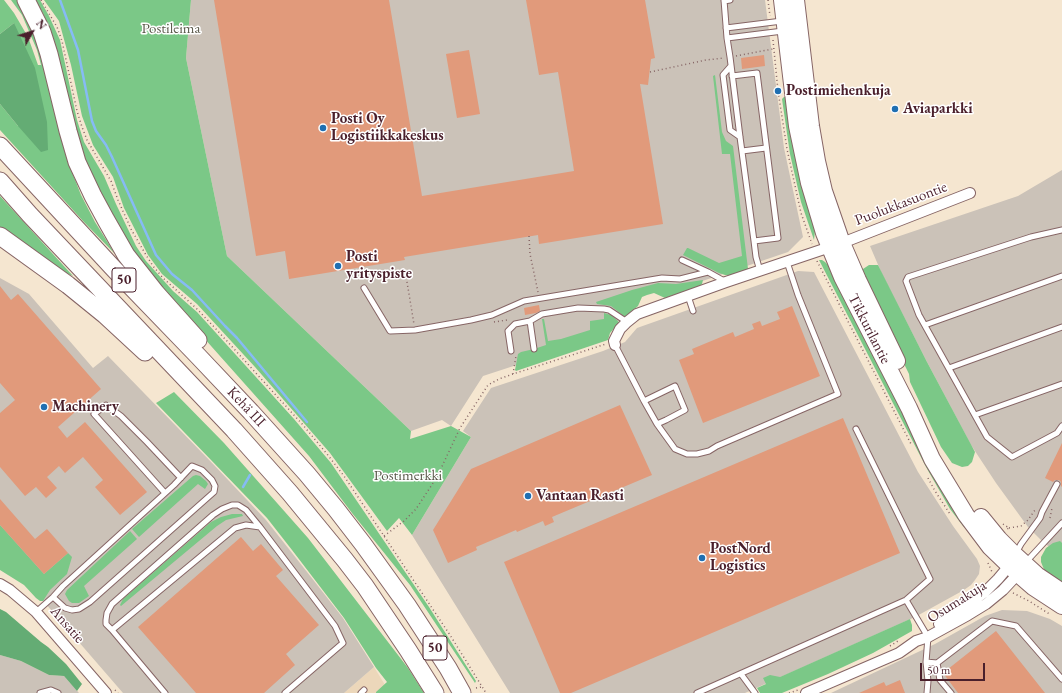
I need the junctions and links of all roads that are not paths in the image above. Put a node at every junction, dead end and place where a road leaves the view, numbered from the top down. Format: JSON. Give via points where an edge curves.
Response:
{"nodes":[{"id":1,"x":26,"y":0,"type":"edge"},
{"id":2,"x":724,"y":0,"type":"edge"},
{"id":3,"x":730,"y":0,"type":"edge"},
{"id":4,"x":782,"y":0,"type":"edge"},
{"id":5,"x":796,"y":0,"type":"edge"},
{"id":6,"x":789,"y":25,"type":"junction"},
{"id":7,"x":726,"y":28,"type":"junction"},
{"id":8,"x":727,"y":38,"type":"junction"},
{"id":9,"x":730,"y":67,"type":"junction"},
{"id":10,"x":732,"y":76,"type":"junction"},
{"id":11,"x":740,"y":137,"type":"junction"},
{"id":12,"x":0,"y":146,"type":"edge"},
{"id":13,"x":766,"y":148,"type":"junction"},
{"id":14,"x":742,"y":151,"type":"junction"},
{"id":15,"x":0,"y":181,"type":"edge"},
{"id":16,"x":970,"y":193,"type":"dead end"},
{"id":17,"x":1062,"y":230,"type":"edge"},
{"id":18,"x":0,"y":236,"type":"edge"},
{"id":19,"x":754,"y":241,"type":"junction"},
{"id":20,"x":835,"y":245,"type":"junction"},
{"id":21,"x":682,"y":260,"type":"dead end"},
{"id":22,"x":787,"y":262,"type":"junction"},
{"id":23,"x":760,"y":271,"type":"junction"},
{"id":24,"x":708,"y":272,"type":"junction"},
{"id":25,"x":1062,"y":276,"type":"edge"},
{"id":26,"x":726,"y":282,"type":"junction"},
{"id":27,"x":364,"y":288,"type":"dead end"},
{"id":28,"x":688,"y":296,"type":"junction"},
{"id":29,"x":693,"y":311,"type":"dead end"},
{"id":30,"x":530,"y":321,"type":"junction"},
{"id":31,"x":627,"y":322,"type":"junction"},
{"id":32,"x":925,"y":325,"type":"junction"},
{"id":33,"x":1062,"y":327,"type":"edge"},
{"id":34,"x":534,"y":349,"type":"dead end"},
{"id":35,"x":618,"y":349,"type":"joint"},
{"id":36,"x":511,"y":351,"type":"road end"},
{"id":37,"x":949,"y":368,"type":"junction"},
{"id":38,"x":1062,"y":384,"type":"edge"},
{"id":39,"x":644,"y":401,"type":"junction"},
{"id":40,"x":251,"y":412,"type":"junction"},
{"id":41,"x":219,"y":414,"type":"junction"},
{"id":42,"x":975,"y":415,"type":"junction"},
{"id":43,"x":657,"y":424,"type":"junction"},
{"id":44,"x":1062,"y":426,"type":"edge"},
{"id":45,"x":856,"y":428,"type":"dead end"},
{"id":46,"x":181,"y":478,"type":"junction"},
{"id":47,"x":1057,"y":484,"type":"dead end"},
{"id":48,"x":165,"y":494,"type":"junction"},
{"id":49,"x":1062,"y":523,"type":"edge"},
{"id":50,"x":260,"y":527,"type":"junction"},
{"id":51,"x":1016,"y":565,"type":"junction"},
{"id":52,"x":0,"y":584,"type":"edge"},
{"id":53,"x":1062,"y":592,"type":"edge"},
{"id":54,"x":53,"y":597,"type":"junction"},
{"id":55,"x":906,"y":600,"type":"junction"},
{"id":56,"x":1058,"y":611,"type":"edge"},
{"id":57,"x":36,"y":612,"type":"junction"},
{"id":58,"x":112,"y":630,"type":"junction"},
{"id":59,"x":926,"y":635,"type":"junction"},
{"id":60,"x":926,"y":662,"type":"junction"},
{"id":61,"x":937,"y":663,"type":"junction"},
{"id":62,"x":741,"y":674,"type":"junction"},
{"id":63,"x":1062,"y":679,"type":"edge"},
{"id":64,"x":805,"y":690,"type":"edge"},
{"id":65,"x":469,"y":691,"type":"edge"},
{"id":66,"x":40,"y":693,"type":"edge"},
{"id":67,"x":58,"y":693,"type":"edge"},
{"id":68,"x":106,"y":693,"type":"edge"},
{"id":69,"x":165,"y":693,"type":"edge"},
{"id":70,"x":285,"y":693,"type":"edge"},
{"id":71,"x":435,"y":693,"type":"edge"},
{"id":72,"x":697,"y":693,"type":"edge"},
{"id":73,"x":755,"y":693,"type":"edge"},
{"id":74,"x":927,"y":693,"type":"edge"},
{"id":75,"x":950,"y":693,"type":"edge"}],
"edges":[{"from":1,"to":40,"type":"highway","via":[[42,32],[49,54],[77,162],[106,220],[126,255],[209,352]]},
{"from":2,"to":3,"type":"lane"},
{"from":2,"to":7,"type":"lane"},
{"from":4,"to":6,"type":"main road","name":"Tikkurilantie"},
{"from":5,"to":6,"type":"main road","name":"Tikkurilantie"},
{"from":6,"to":7,"type":"lane"},
{"from":6,"to":8,"type":"lane"},
{"from":6,"to":20,"type":"main road","name":"Tikkurilantie"},
{"from":6,"to":20,"type":"main road","name":"Tikkurilantie","via":[[788,47],[797,126],[809,183]]},
{"from":7,"to":8,"type":"lane"},
{"from":8,"to":9,"type":"lane"},
{"from":9,"to":10,"type":"lane"},
{"from":9,"to":11,"type":"lane","via":[[723,75],[730,130]]},
{"from":10,"to":11,"type":"lane"},
{"from":10,"to":13,"type":"lane","via":[[756,73]]},
{"from":11,"to":14,"type":"lane"},
{"from":12,"to":40,"type":"highway","name":"Kehä III","number":"50"},
{"from":13,"to":14,"type":"lane"},
{"from":13,"to":19,"type":"lane","via":[[778,238]]},
{"from":14,"to":19,"type":"lane"},
{"from":15,"to":41,"type":"highway","name":"Kehä III","number":"50"},
{"from":16,"to":20,"type":"street","name":"Puolukkasuontie"},
{"from":17,"to":32,"type":"lane","via":[[1031,237],[908,277],[906,281]]},
{"from":18,"to":41,"type":"highway","via":[[105,315],[173,380]]},
{"from":19,"to":23,"type":"lane"},
{"from":20,"to":22,"type":"street"},
{"from":20,"to":51,"type":"main road","name":"Tikkurilantie","via":[[858,280],[944,460],[977,512]]},
{"from":21,"to":24,"type":"lane"},
{"from":22,"to":23,"type":"street"},
{"from":22,"to":43,"type":"lane","via":[[838,394],[697,454],[676,450]]},
{"from":23,"to":26,"type":"street"},
{"from":24,"to":26,"type":"lane"},
{"from":24,"to":27,"type":"lane","via":[[680,279],[662,278],[524,301],[492,315],[415,330],[390,331]]},
{"from":25,"to":32,"type":"lane"},
{"from":26,"to":28,"type":"street"},
{"from":28,"to":29,"type":"lane"},
{"from":28,"to":31,"type":"street","via":[[637,314]]},
{"from":30,"to":31,"type":"lane","via":[[542,314],[578,308],[609,310]]},
{"from":30,"to":34,"type":"lane"},
{"from":30,"to":36,"type":"lane","via":[[515,324],[508,331]]},
{"from":31,"to":35,"type":"street","via":[[614,341]]},
{"from":32,"to":37,"type":"lane"},
{"from":33,"to":37,"type":"lane"},
{"from":35,"to":39,"type":"lane"},
{"from":37,"to":42,"type":"lane"},
{"from":38,"to":42,"type":"lane"},
{"from":39,"to":43,"type":"lane"},
{"from":39,"to":43,"type":"lane","via":[[675,386],[685,410]]},
{"from":40,"to":65,"type":"highway","name":"Kehä III","number":"50","via":[[336,509],[407,605],[448,668]]},
{"from":41,"to":71,"type":"highway","name":"Kehä III","number":"50","via":[[290,493],[345,560],[384,613]]},
{"from":42,"to":44,"type":"lane","via":[[987,437],[1012,457],[1057,433]]},
{"from":45,"to":55,"type":"lane","via":[[930,579]]},
{"from":46,"to":48,"type":"lane"},
{"from":46,"to":48,"type":"lane","via":[[116,412],[106,405],[94,414]]},
{"from":46,"to":54,"type":"lane","via":[[192,466],[202,470],[212,480],[214,492],[90,602],[72,610],[65,608]]},
{"from":47,"to":51,"type":"lane","via":[[1040,518],[1021,544]]},
{"from":48,"to":54,"type":"lane"},
{"from":49,"to":51,"type":"lane"},
{"from":50,"to":58,"type":"lane","via":[[246,525],[235,528]]},
{"from":50,"to":58,"type":"lane","via":[[238,504],[222,509],[112,604],[106,620],[106,624]]},
{"from":50,"to":70,"type":"lane","via":[[335,626],[343,643]]},
{"from":51,"to":53,"type":"main road","name":"Tikkurilantie","via":[[1037,575]]},
{"from":51,"to":56,"type":"main road","name":"Tikkurilantie","via":[[1033,587]]},
{"from":51,"to":59,"type":"street","name":"Osumakuja","via":[[1003,590],[986,604]]},
{"from":52,"to":57,"type":"street","name":"Ansatie"},
{"from":54,"to":57,"type":"lane"},
{"from":55,"to":59,"type":"lane"},
{"from":55,"to":62,"type":"lane"},
{"from":57,"to":68,"type":"street","name":"Ansatie"},
{"from":58,"to":69,"type":"lane"},
{"from":59,"to":60,"type":"lane"},
{"from":59,"to":64,"type":"street","name":"Osumakuja","via":[[899,653]]},
{"from":60,"to":61,"type":"lane"},
{"from":60,"to":74,"type":"lane"},
{"from":61,"to":63,"type":"lane","via":[[992,621],[1016,626]]},
{"from":61,"to":75,"type":"lane","via":[[940,680]]},
{"from":62,"to":72,"type":"lane"},
{"from":62,"to":73,"type":"lane"},
{"from":66,"to":67,"type":"lane","via":[[51,690]]}]}
